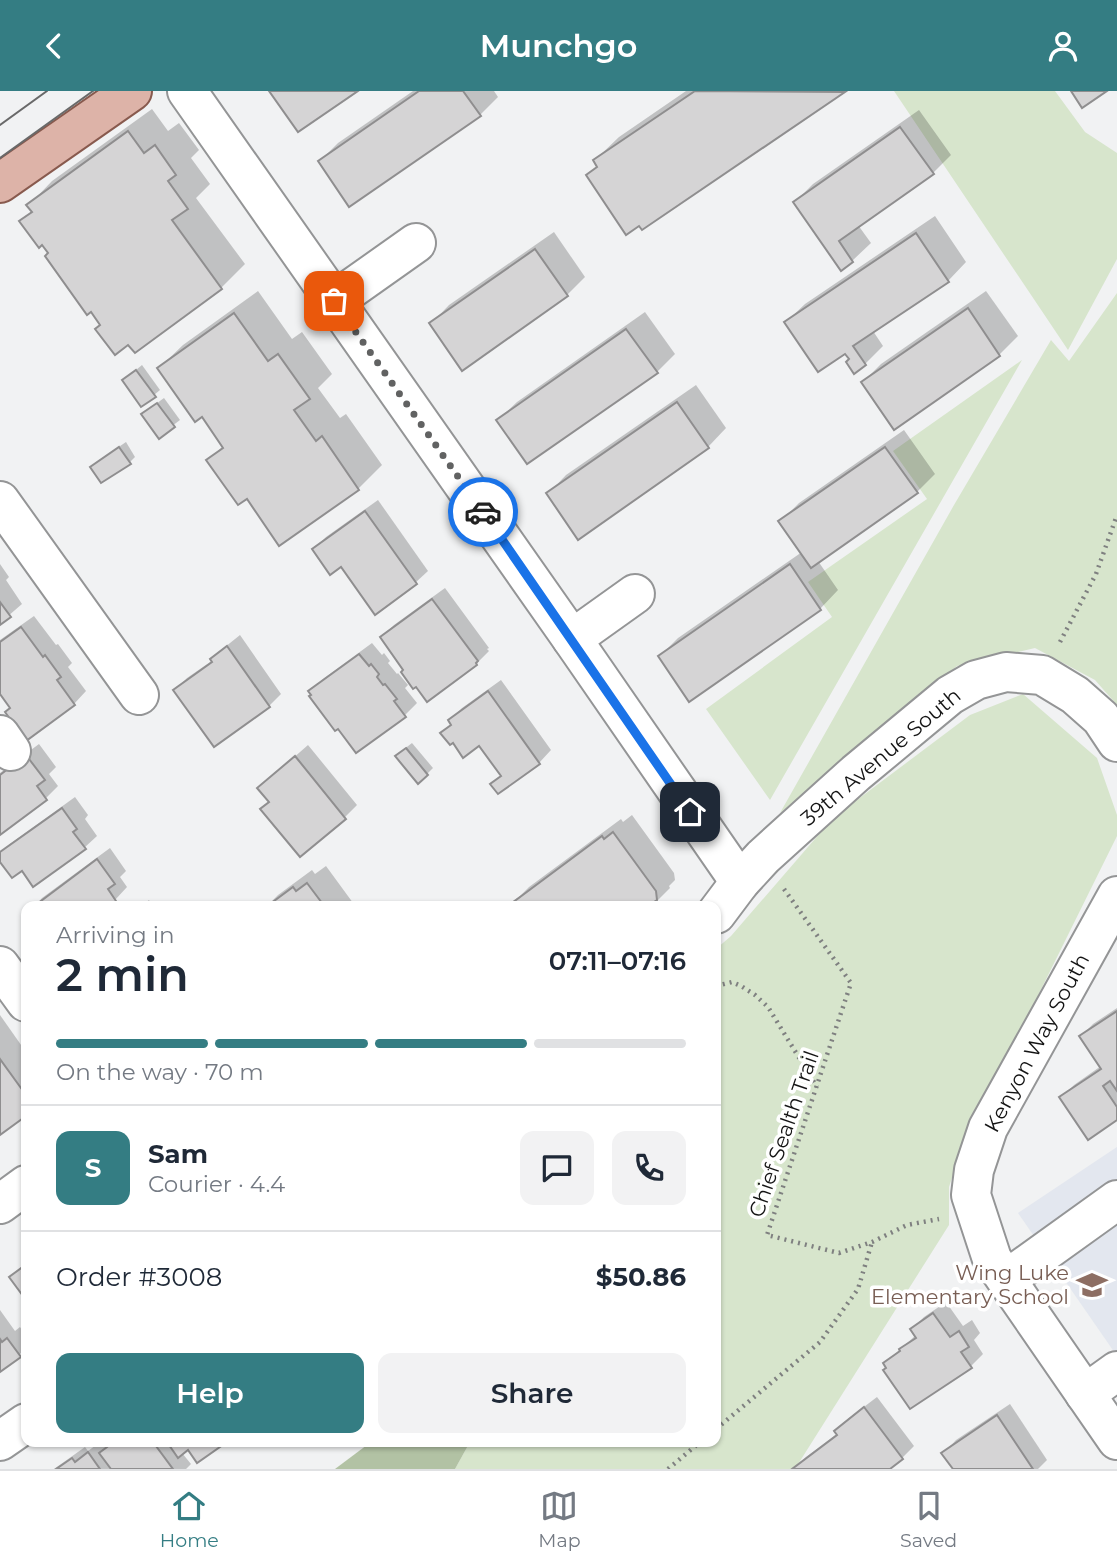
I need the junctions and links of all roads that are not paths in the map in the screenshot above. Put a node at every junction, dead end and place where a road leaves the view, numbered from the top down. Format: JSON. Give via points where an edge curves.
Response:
{"nodes":[{"id":1,"x":132,"y":91,"type":"edge"},
{"id":2,"x":187,"y":91,"type":"edge"},
{"id":3,"x":0,"y":183,"type":"edge"},
{"id":4,"x":416,"y":243,"type":"dead end"},
{"id":5,"x":334,"y":301,"type":"junction"},
{"id":6,"x":0,"y":501,"type":"edge"},
{"id":7,"x":635,"y":594,"type":"dead end"},
{"id":8,"x":572,"y":639,"type":"junction"},
{"id":9,"x":139,"y":695,"type":"dead end"},
{"id":10,"x":1117,"y":742,"type":"edge"},
{"id":11,"x":740,"y":882,"type":"junction"},
{"id":12,"x":1117,"y":896,"type":"edge"},
{"id":13,"x":721,"y":907,"type":"edge"},
{"id":14,"x":0,"y":966,"type":"edge"},
{"id":15,"x":21,"y":995,"type":"edge"},
{"id":16,"x":21,"y":1189,"type":"edge"},
{"id":17,"x":1117,"y":1200,"type":"edge"},
{"id":18,"x":0,"y":1205,"type":"edge"},
{"id":19,"x":1007,"y":1279,"type":"junction"},
{"id":20,"x":1117,"y":1371,"type":"edge"},
{"id":21,"x":1085,"y":1394,"type":"junction"},
{"id":22,"x":21,"y":1426,"type":"edge"},
{"id":23,"x":1117,"y":1440,"type":"edge"},
{"id":24,"x":0,"y":1441,"type":"edge"}],
"edges":[{"from":1,"to":3,"type":"main road"},
{"from":2,"to":5,"type":"street"},
{"from":4,"to":5,"type":"street"},
{"from":5,"to":8,"type":"street"},
{"from":6,"to":9,"type":"street"},
{"from":7,"to":8,"type":"street"},
{"from":8,"to":11,"type":"street"},
{"from":10,"to":11,"type":"street","name":"39th Avenue South","via":[[1101,718],[1042,675],[1006,672],[976,680],[950,695],[856,772]]},
{"from":11,"to":13,"type":"street","name":"39th Avenue South"},
{"from":12,"to":19,"type":"street","name":"Kenyon Way South","via":[[988,1128],[958,1206]]},
{"from":14,"to":15,"type":"street"},
{"from":16,"to":18,"type":"street"},
{"from":17,"to":19,"type":"street"},
{"from":19,"to":21,"type":"street"},
{"from":20,"to":21,"type":"street"},
{"from":21,"to":23,"type":"street"},
{"from":22,"to":24,"type":"street"}]}
